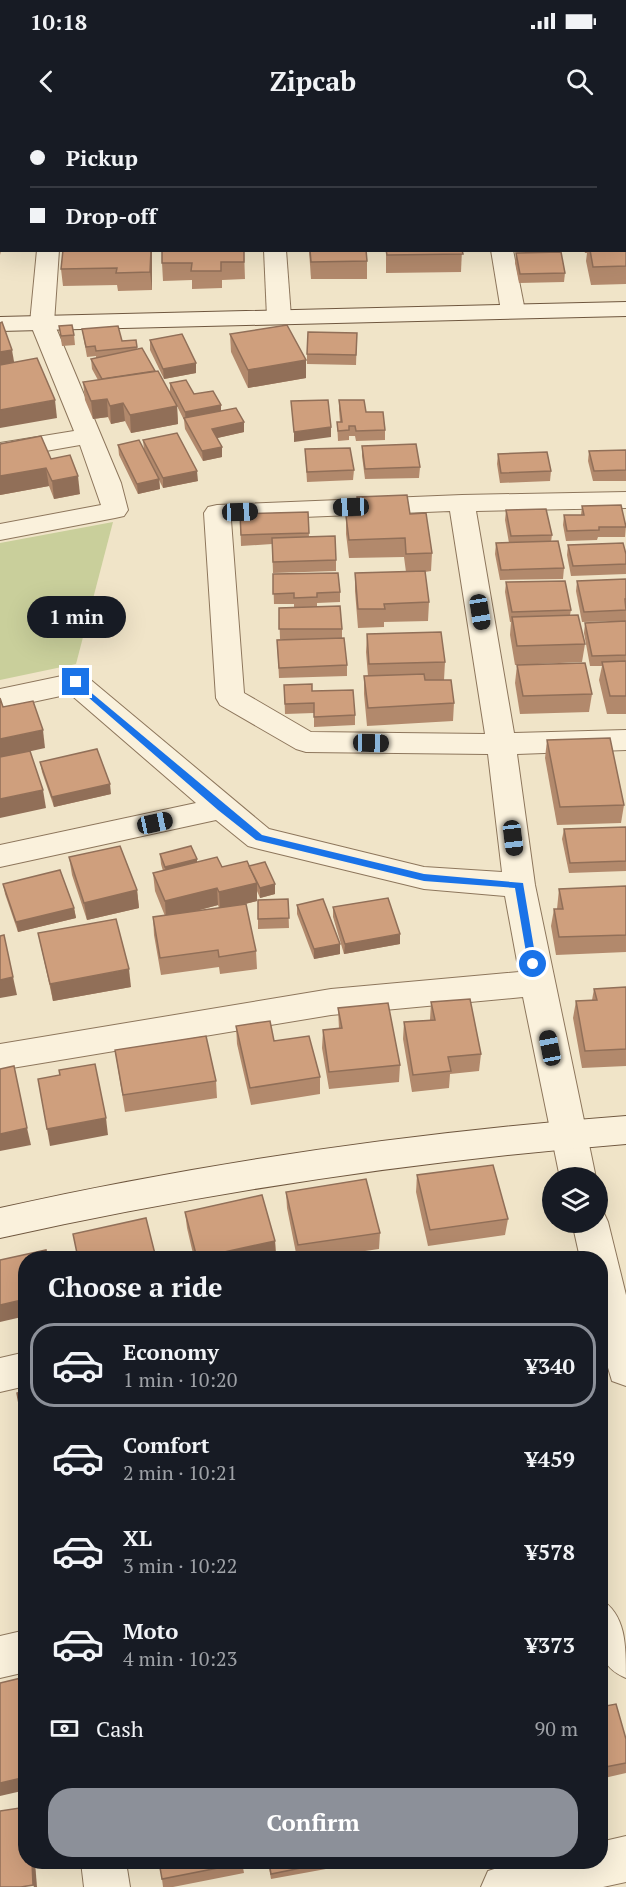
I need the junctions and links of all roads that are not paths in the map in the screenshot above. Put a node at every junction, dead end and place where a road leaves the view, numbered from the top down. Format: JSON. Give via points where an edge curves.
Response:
{"nodes":[{"id":1,"x":48,"y":252,"type":"edge"},
{"id":2,"x":275,"y":252,"type":"edge"},
{"id":3,"x":502,"y":252,"type":"edge"},
{"id":4,"x":626,"y":309,"type":"edge"},
{"id":5,"x":513,"y":311,"type":"junction"},
{"id":6,"x":279,"y":317,"type":"junction"},
{"id":7,"x":42,"y":323,"type":"junction"},
{"id":8,"x":0,"y":324,"type":"edge"},
{"id":9,"x":86,"y":436,"type":"junction"},
{"id":10,"x":0,"y":451,"type":"edge"},
{"id":11,"x":626,"y":500,"type":"edge"},
{"id":12,"x":462,"y":503,"type":"junction"},
{"id":13,"x":0,"y":532,"type":"edge"},
{"id":14,"x":0,"y":699,"type":"edge"},
{"id":15,"x":626,"y":740,"type":"edge"},
{"id":16,"x":501,"y":744,"type":"junction"},
{"id":17,"x":221,"y":808,"type":"junction"},
{"id":18,"x":0,"y":856,"type":"edge"},
{"id":19,"x":519,"y":885,"type":"junction"},
{"id":20,"x":537,"y":983,"type":"junction"},
{"id":21,"x":0,"y":1057,"type":"edge"},
{"id":22,"x":626,"y":1130,"type":"edge"},
{"id":23,"x":567,"y":1134,"type":"junction"},
{"id":24,"x":575,"y":1167,"type":"edge"},
{"id":25,"x":0,"y":1223,"type":"edge"},
{"id":26,"x":593,"y":1233,"type":"edge"},
{"id":27,"x":597,"y":1251,"type":"edge"},
{"id":28,"x":608,"y":1298,"type":"edge"},
{"id":29,"x":626,"y":1369,"type":"edge"},
{"id":30,"x":18,"y":1371,"type":"edge"},
{"id":31,"x":0,"y":1375,"type":"edge"},
{"id":32,"x":608,"y":1631,"type":"edge"},
{"id":33,"x":18,"y":1653,"type":"edge"},
{"id":34,"x":0,"y":1657,"type":"edge"},
{"id":35,"x":626,"y":1657,"type":"edge"},
{"id":36,"x":626,"y":1859,"type":"edge"},
{"id":37,"x":608,"y":1863,"type":"edge"},
{"id":38,"x":105,"y":1869,"type":"edge"},
{"id":39,"x":582,"y":1869,"type":"edge"},
{"id":40,"x":107,"y":1887,"type":"edge"},
{"id":41,"x":504,"y":1887,"type":"edge"}],
"edges":[{"from":1,"to":7,"type":"street"},
{"from":2,"to":6,"type":"street"},
{"from":3,"to":5,"type":"street"},
{"from":4,"to":5,"type":"street"},
{"from":5,"to":6,"type":"street"},
{"from":6,"to":7,"type":"street"},
{"from":7,"to":8,"type":"street"},
{"from":7,"to":9,"type":"street"},
{"from":9,"to":10,"type":"street"},
{"from":9,"to":13,"type":"street","via":[[108,483],[115,510]]},
{"from":11,"to":12,"type":"street"},
{"from":12,"to":16,"type":"street"},
{"from":12,"to":16,"type":"street","via":[[217,513],[230,698],[306,742]]},
{"from":14,"to":17,"type":"street","via":[[76,682]]},
{"from":15,"to":16,"type":"street"},
{"from":16,"to":19,"type":"street"},
{"from":17,"to":18,"type":"street"},
{"from":17,"to":19,"type":"street","via":[[260,838],[424,878]]},
{"from":19,"to":20,"type":"street"},
{"from":20,"to":21,"type":"street","via":[[331,1002]]},
{"from":20,"to":23,"type":"street"},
{"from":22,"to":23,"type":"street"},
{"from":23,"to":24,"type":"street"},
{"from":23,"to":25,"type":"street","via":[[247,1173]]},
{"from":26,"to":27,"type":"street"},
{"from":28,"to":29,"type":"street"},
{"from":30,"to":31,"type":"street"},
{"from":32,"to":35,"type":"street"},
{"from":33,"to":34,"type":"street"},
{"from":36,"to":37,"type":"street"},
{"from":38,"to":40,"type":"street"},
{"from":39,"to":41,"type":"street"}]}
